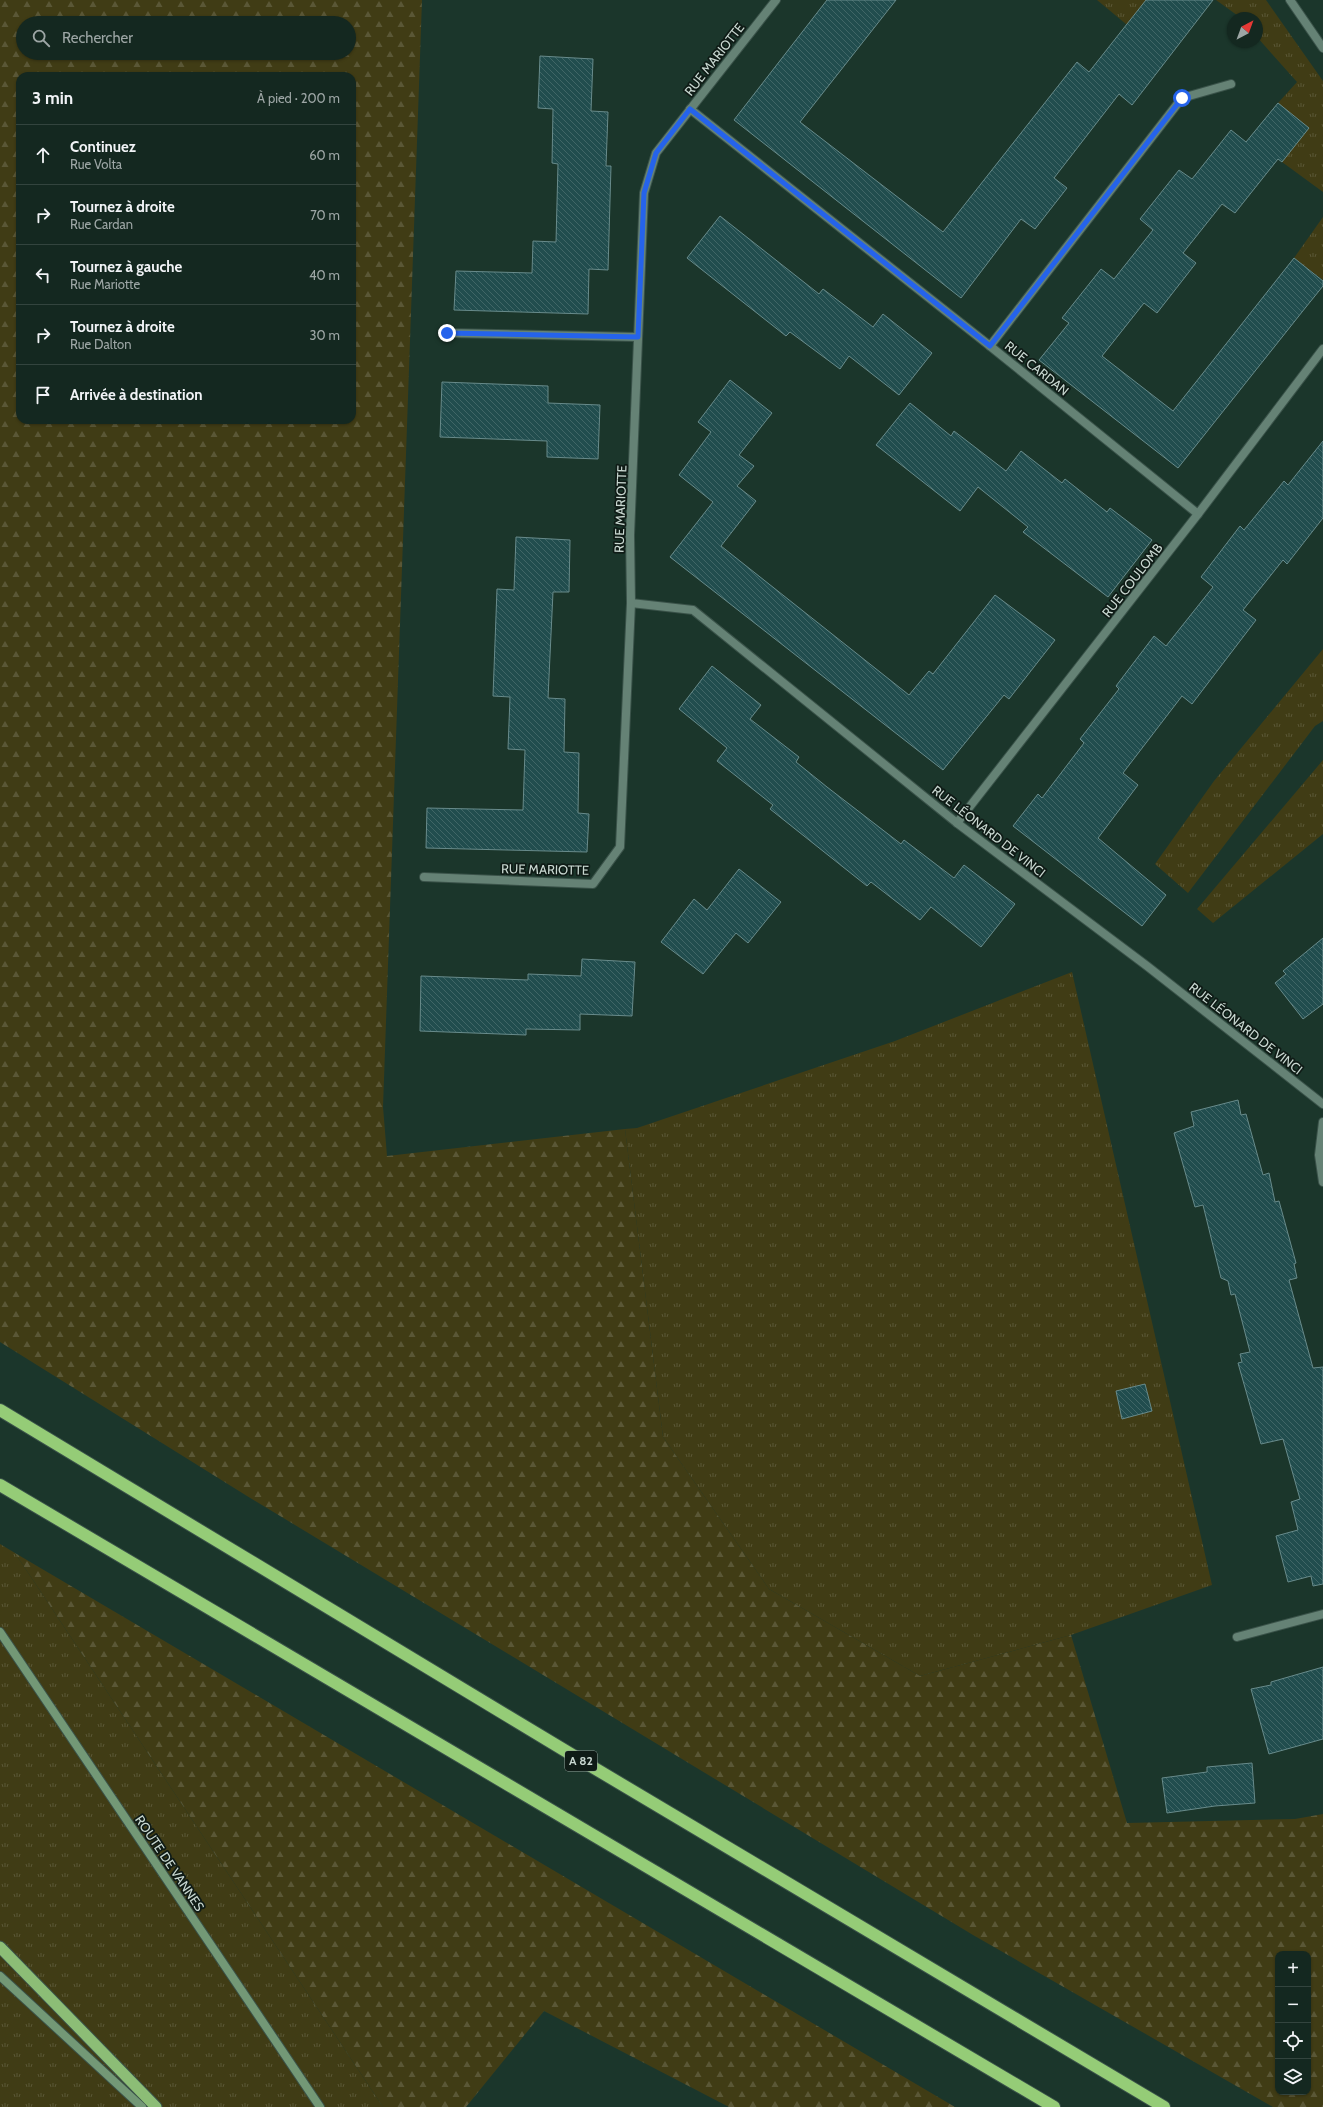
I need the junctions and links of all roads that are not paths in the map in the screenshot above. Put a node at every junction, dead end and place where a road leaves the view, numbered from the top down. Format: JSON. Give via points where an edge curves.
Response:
{"nodes":[{"id":1,"x":776,"y":0,"type":"edge"},
{"id":2,"x":1290,"y":0,"type":"edge"},
{"id":3,"x":1323,"y":48,"type":"edge"},
{"id":4,"x":1231,"y":84,"type":"dead end"},
{"id":5,"x":690,"y":109,"type":"junction"},
{"id":6,"x":447,"y":333,"type":"dead end"},
{"id":7,"x":638,"y":337,"type":"junction"},
{"id":8,"x":990,"y":346,"type":"junction"},
{"id":9,"x":1323,"y":349,"type":"edge"},
{"id":10,"x":1198,"y":514,"type":"junction"},
{"id":11,"x":631,"y":603,"type":"junction"},
{"id":12,"x":957,"y":823,"type":"junction"},
{"id":13,"x":424,"y":877,"type":"dead end"},
{"id":14,"x":1323,"y":1104,"type":"edge"},
{"id":15,"x":1323,"y":1122,"type":"edge"},
{"id":16,"x":1323,"y":1182,"type":"edge"},
{"id":17,"x":0,"y":1410,"type":"edge"},
{"id":18,"x":0,"y":1485,"type":"edge"},
{"id":19,"x":1323,"y":1614,"type":"edge"},
{"id":20,"x":0,"y":1632,"type":"edge"},
{"id":21,"x":1237,"y":1637,"type":"dead end"},
{"id":22,"x":0,"y":1947,"type":"edge"},
{"id":23,"x":0,"y":1976,"type":"edge"},
{"id":24,"x":142,"y":2107,"type":"edge"},
{"id":25,"x":156,"y":2107,"type":"edge"},
{"id":26,"x":320,"y":2107,"type":"edge"},
{"id":27,"x":1054,"y":2107,"type":"edge"},
{"id":28,"x":1164,"y":2107,"type":"edge"}],
"edges":[{"from":1,"to":5,"type":"street","name":"RUE MARIOTTE"},
{"from":2,"to":3,"type":"street"},
{"from":4,"to":8,"type":"street","via":[[1182,98]]},
{"from":5,"to":7,"type":"street","name":"RUE MARIOTTE","via":[[656,153],[644,193]]},
{"from":5,"to":8,"type":"street","name":"RUE CARDAN"},
{"from":6,"to":7,"type":"street"},
{"from":7,"to":11,"type":"street","name":"RUE MARIOTTE","via":[[630,536]]},
{"from":8,"to":10,"type":"street","name":"RUE CARDAN"},
{"from":9,"to":10,"type":"street","name":"RUE COULOMB"},
{"from":10,"to":12,"type":"street","name":"RUE COULOMB"},
{"from":11,"to":12,"type":"street","name":"RUE LÉONARD DE VINCI","via":[[693,610]]},
{"from":11,"to":13,"type":"street","name":"RUE MARIOTTE","via":[[620,847],[593,884]]},
{"from":12,"to":14,"type":"street","name":"RUE LÉONARD DE VINCI","via":[[1147,966]]},
{"from":15,"to":16,"type":"street","via":[[1319,1155]]},
{"from":17,"to":28,"type":"highway","number":"A 82"},
{"from":18,"to":27,"type":"highway"},
{"from":19,"to":21,"type":"street"},
{"from":20,"to":26,"type":"main road","name":"ROUTE DE VANNES"},
{"from":22,"to":25,"type":"highway"},
{"from":23,"to":24,"type":"main road"}]}
